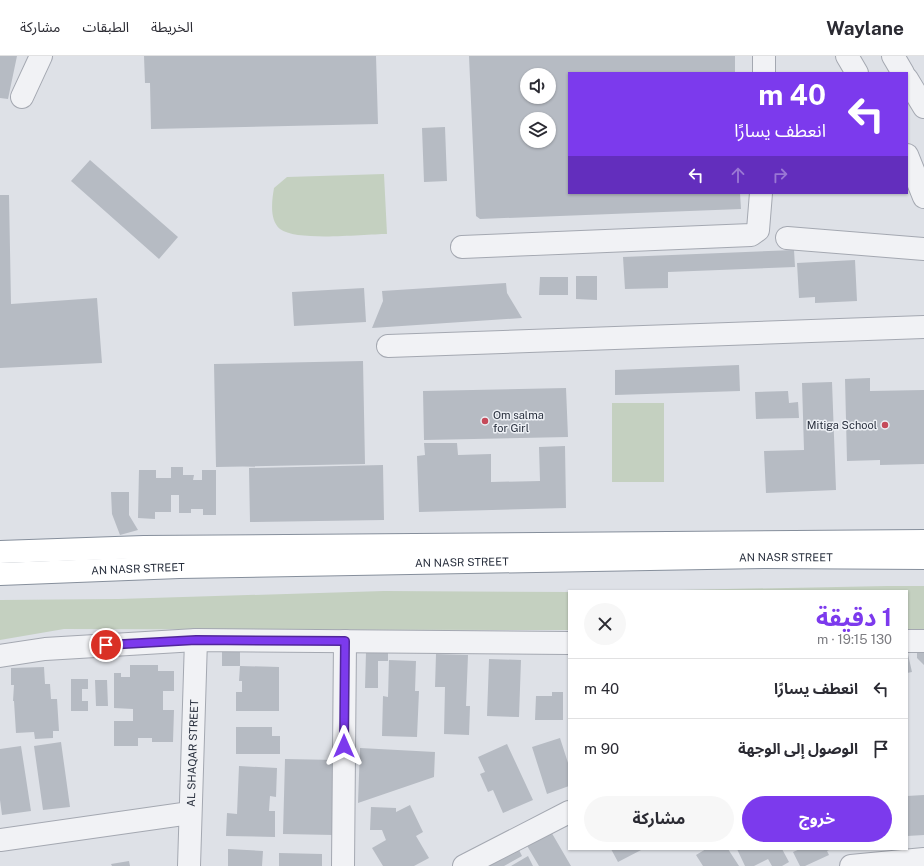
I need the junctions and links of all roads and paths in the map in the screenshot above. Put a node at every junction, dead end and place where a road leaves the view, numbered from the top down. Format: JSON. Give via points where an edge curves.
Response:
{"nodes":[{"id":1,"x":41,"y":56,"type":"edge"},
{"id":2,"x":764,"y":56,"type":"edge"},
{"id":3,"x":847,"y":56,"type":"edge"},
{"id":4,"x":892,"y":56,"type":"edge"},
{"id":5,"x":764,"y":72,"type":"edge"},
{"id":6,"x":856,"y":72,"type":"edge"},
{"id":7,"x":902,"y":72,"type":"edge"},
{"id":8,"x":908,"y":81,"type":"edge"},
{"id":9,"x":22,"y":97,"type":"dead end"},
{"id":10,"x":924,"y":107,"type":"edge"},
{"id":11,"x":908,"y":157,"type":"edge"},
{"id":12,"x":761,"y":194,"type":"edge"},
{"id":13,"x":924,"y":197,"type":"edge"},
{"id":14,"x":787,"y":238,"type":"dead end"},
{"id":15,"x":462,"y":247,"type":"dead end"},
{"id":16,"x":924,"y":249,"type":"edge"},
{"id":17,"x":924,"y":327,"type":"edge"},
{"id":18,"x":388,"y":346,"type":"dead end"},
{"id":19,"x":924,"y":541,"type":"edge"},
{"id":20,"x":0,"y":552,"type":"edge"},
{"id":21,"x":924,"y":558,"type":"edge"},
{"id":22,"x":0,"y":574,"type":"edge"},
{"id":23,"x":196,"y":640,"type":"junction"},
{"id":24,"x":345,"y":641,"type":"junction"},
{"id":25,"x":908,"y":641,"type":"edge"},
{"id":26,"x":924,"y":641,"type":"edge"},
{"id":27,"x":568,"y":642,"type":"edge"},
{"id":28,"x":0,"y":656,"type":"edge"},
{"id":29,"x":190,"y":813,"type":"junction"},
{"id":30,"x":568,"y":813,"type":"edge"},
{"id":31,"x":0,"y":840,"type":"edge"},
{"id":32,"x":844,"y":850,"type":"edge"},
{"id":33,"x":924,"y":859,"type":"edge"},
{"id":34,"x":189,"y":866,"type":"edge"},
{"id":35,"x":344,"y":866,"type":"edge"},
{"id":36,"x":464,"y":866,"type":"edge"},
{"id":37,"x":850,"y":866,"type":"edge"}],
"edges":[{"from":1,"to":9,"type":"street"},
{"from":2,"to":5,"type":"street"},
{"from":3,"to":6,"type":"street"},
{"from":4,"to":7,"type":"street"},
{"from":8,"to":10,"type":"street"},
{"from":11,"to":13,"type":"street"},
{"from":12,"to":15,"type":"street","via":[[758,230],[751,234]]},
{"from":14,"to":16,"type":"street"},
{"from":17,"to":18,"type":"street"},
{"from":19,"to":20,"type":"highway","name":"AN NASR STREET","via":[[152,547]]},
{"from":21,"to":22,"type":"highway","name":"AN NASR STREET","via":[[757,557],[179,567]]},
{"from":23,"to":24,"type":"street"},
{"from":23,"to":28,"type":"street","via":[[45,649]]},
{"from":23,"to":29,"type":"street","name":"AL SHAQAR STREET"},
{"from":24,"to":27,"type":"street"},
{"from":24,"to":35,"type":"street"},
{"from":25,"to":26,"type":"street"},
{"from":29,"to":31,"type":"street"},
{"from":29,"to":34,"type":"street","name":"AL SHAQAR STREET"},
{"from":30,"to":36,"type":"street"},
{"from":32,"to":37,"type":"street"},
{"from":33,"to":37,"type":"street"}]}
